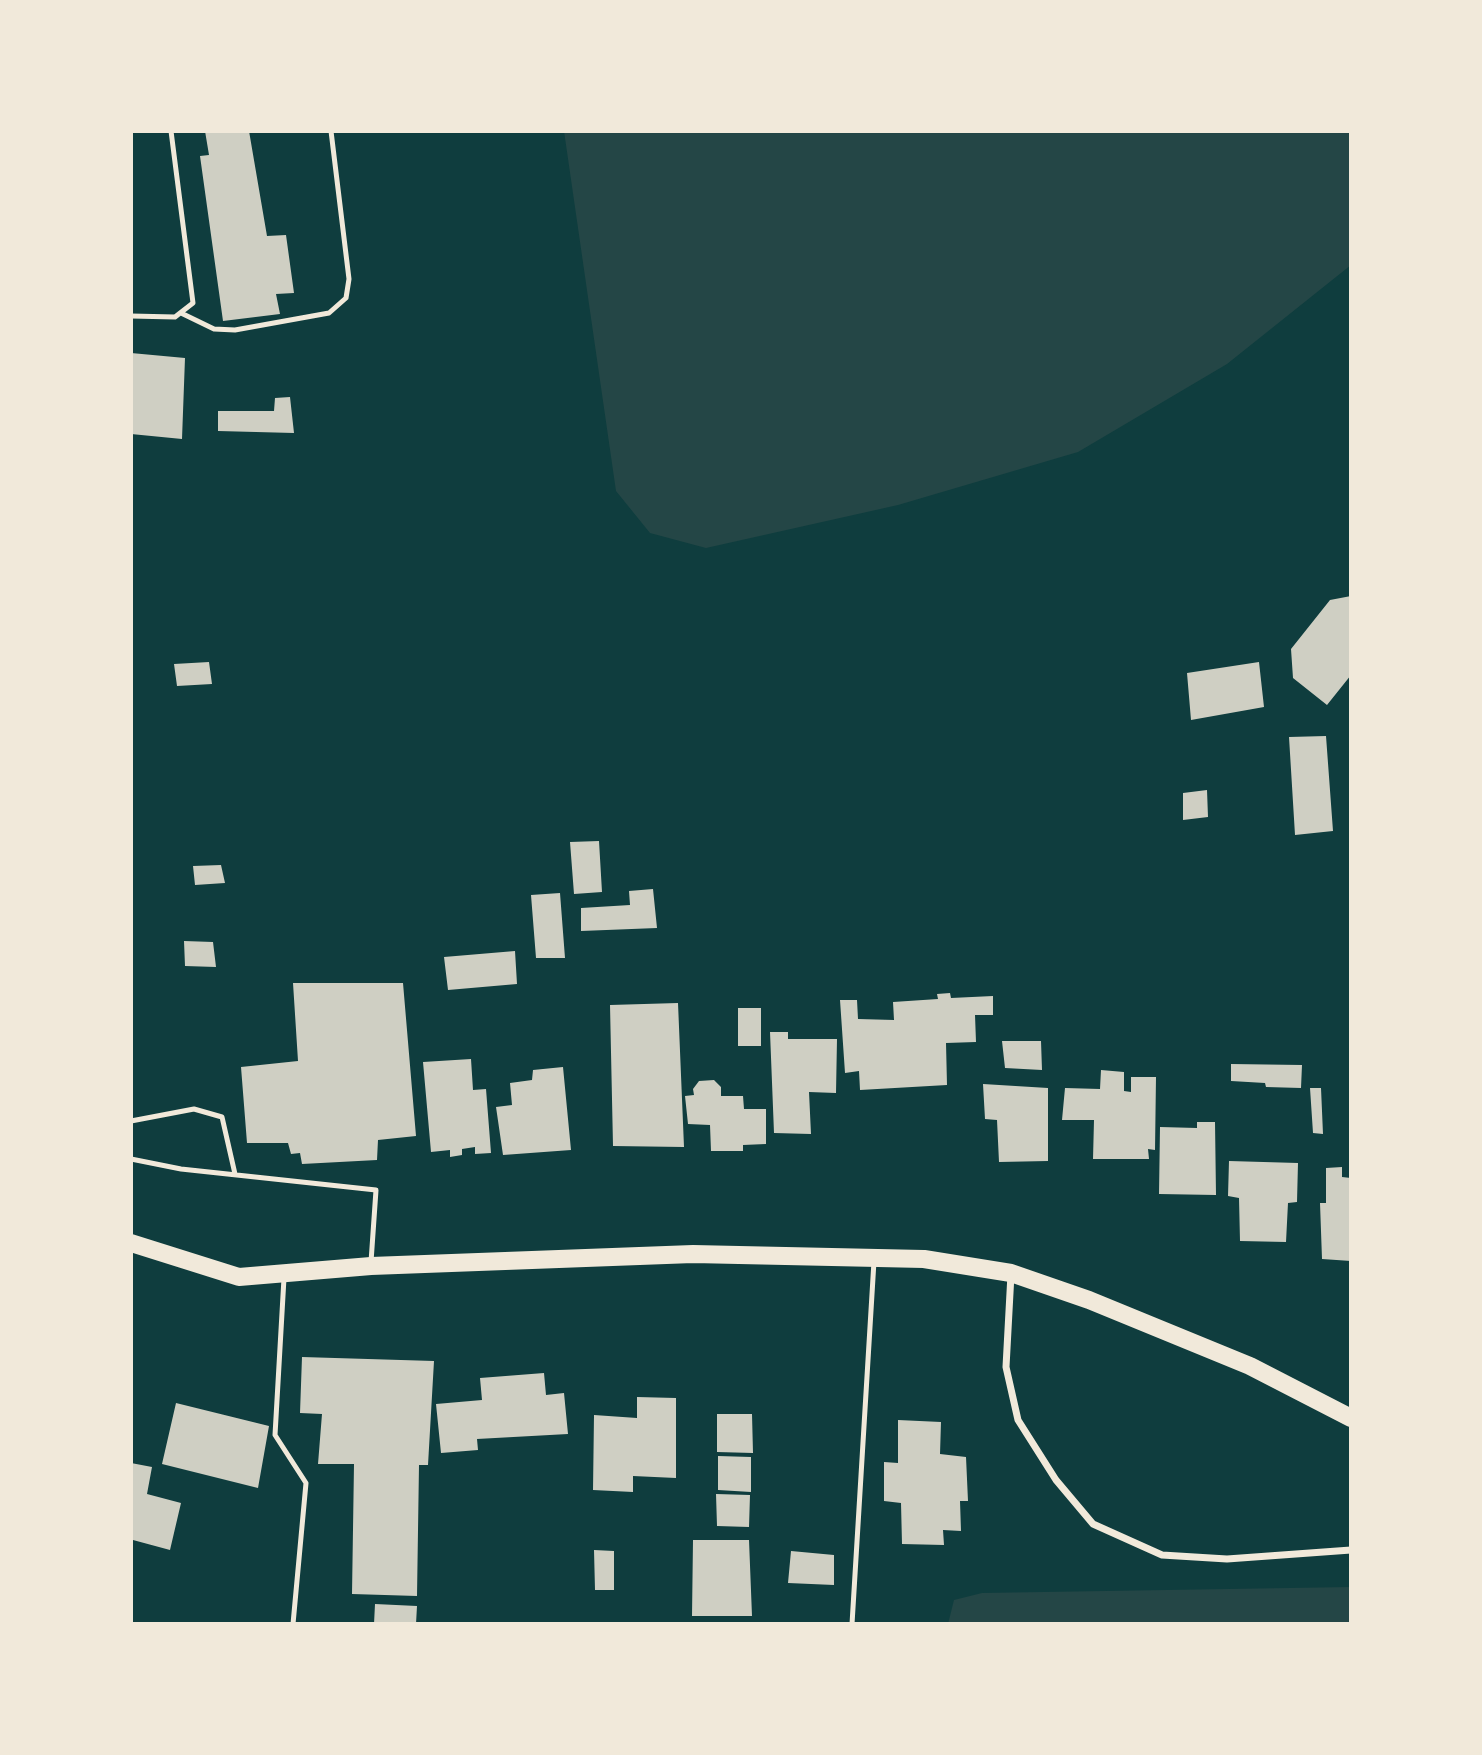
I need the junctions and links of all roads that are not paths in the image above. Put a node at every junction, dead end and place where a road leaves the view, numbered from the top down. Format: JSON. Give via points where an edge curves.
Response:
{"nodes":[{"id":1,"x":171,"y":131,"type":"edge"},
{"id":2,"x":331,"y":131,"type":"edge"},
{"id":3,"x":181,"y":313,"type":"junction"},
{"id":4,"x":131,"y":316,"type":"edge"},
{"id":5,"x":131,"y":1121,"type":"edge"},
{"id":6,"x":131,"y":1159,"type":"edge"},
{"id":7,"x":235,"y":1174,"type":"junction"},
{"id":8,"x":131,"y":1243,"type":"edge"},
{"id":9,"x":874,"y":1258,"type":"junction"},
{"id":10,"x":371,"y":1266,"type":"junction"},
{"id":11,"x":1011,"y":1273,"type":"junction"},
{"id":12,"x":284,"y":1275,"type":"junction"},
{"id":13,"x":1351,"y":1418,"type":"edge"},
{"id":14,"x":1351,"y":1550,"type":"edge"},
{"id":15,"x":293,"y":1624,"type":"edge"},
{"id":16,"x":852,"y":1624,"type":"edge"}],
"edges":[{"from":1,"to":3,"type":"lane","via":[[193,303]]},
{"from":2,"to":3,"type":"lane","via":[[349,279],[346,299],[330,313],[235,330],[214,329]]},
{"from":3,"to":4,"type":"lane","via":[[176,317]]},
{"from":5,"to":7,"type":"lane","via":[[194,1109],[222,1117]]},
{"from":6,"to":7,"type":"lane"},
{"from":7,"to":10,"type":"lane","via":[[376,1191]]},
{"from":8,"to":12,"type":"main road","via":[[239,1277]]},
{"from":9,"to":10,"type":"main road","via":[[693,1254]]},
{"from":9,"to":11,"type":"main road","via":[[924,1259]]},
{"from":9,"to":16,"type":"lane"},
{"from":10,"to":12,"type":"main road"},
{"from":11,"to":13,"type":"main road","via":[[1250,1366]]},
{"from":11,"to":14,"type":"street","via":[[1006,1367],[1018,1420],[1056,1480],[1093,1524],[1162,1555],[1227,1559]]},
{"from":12,"to":15,"type":"lane","via":[[275,1435],[306,1483]]}]}
